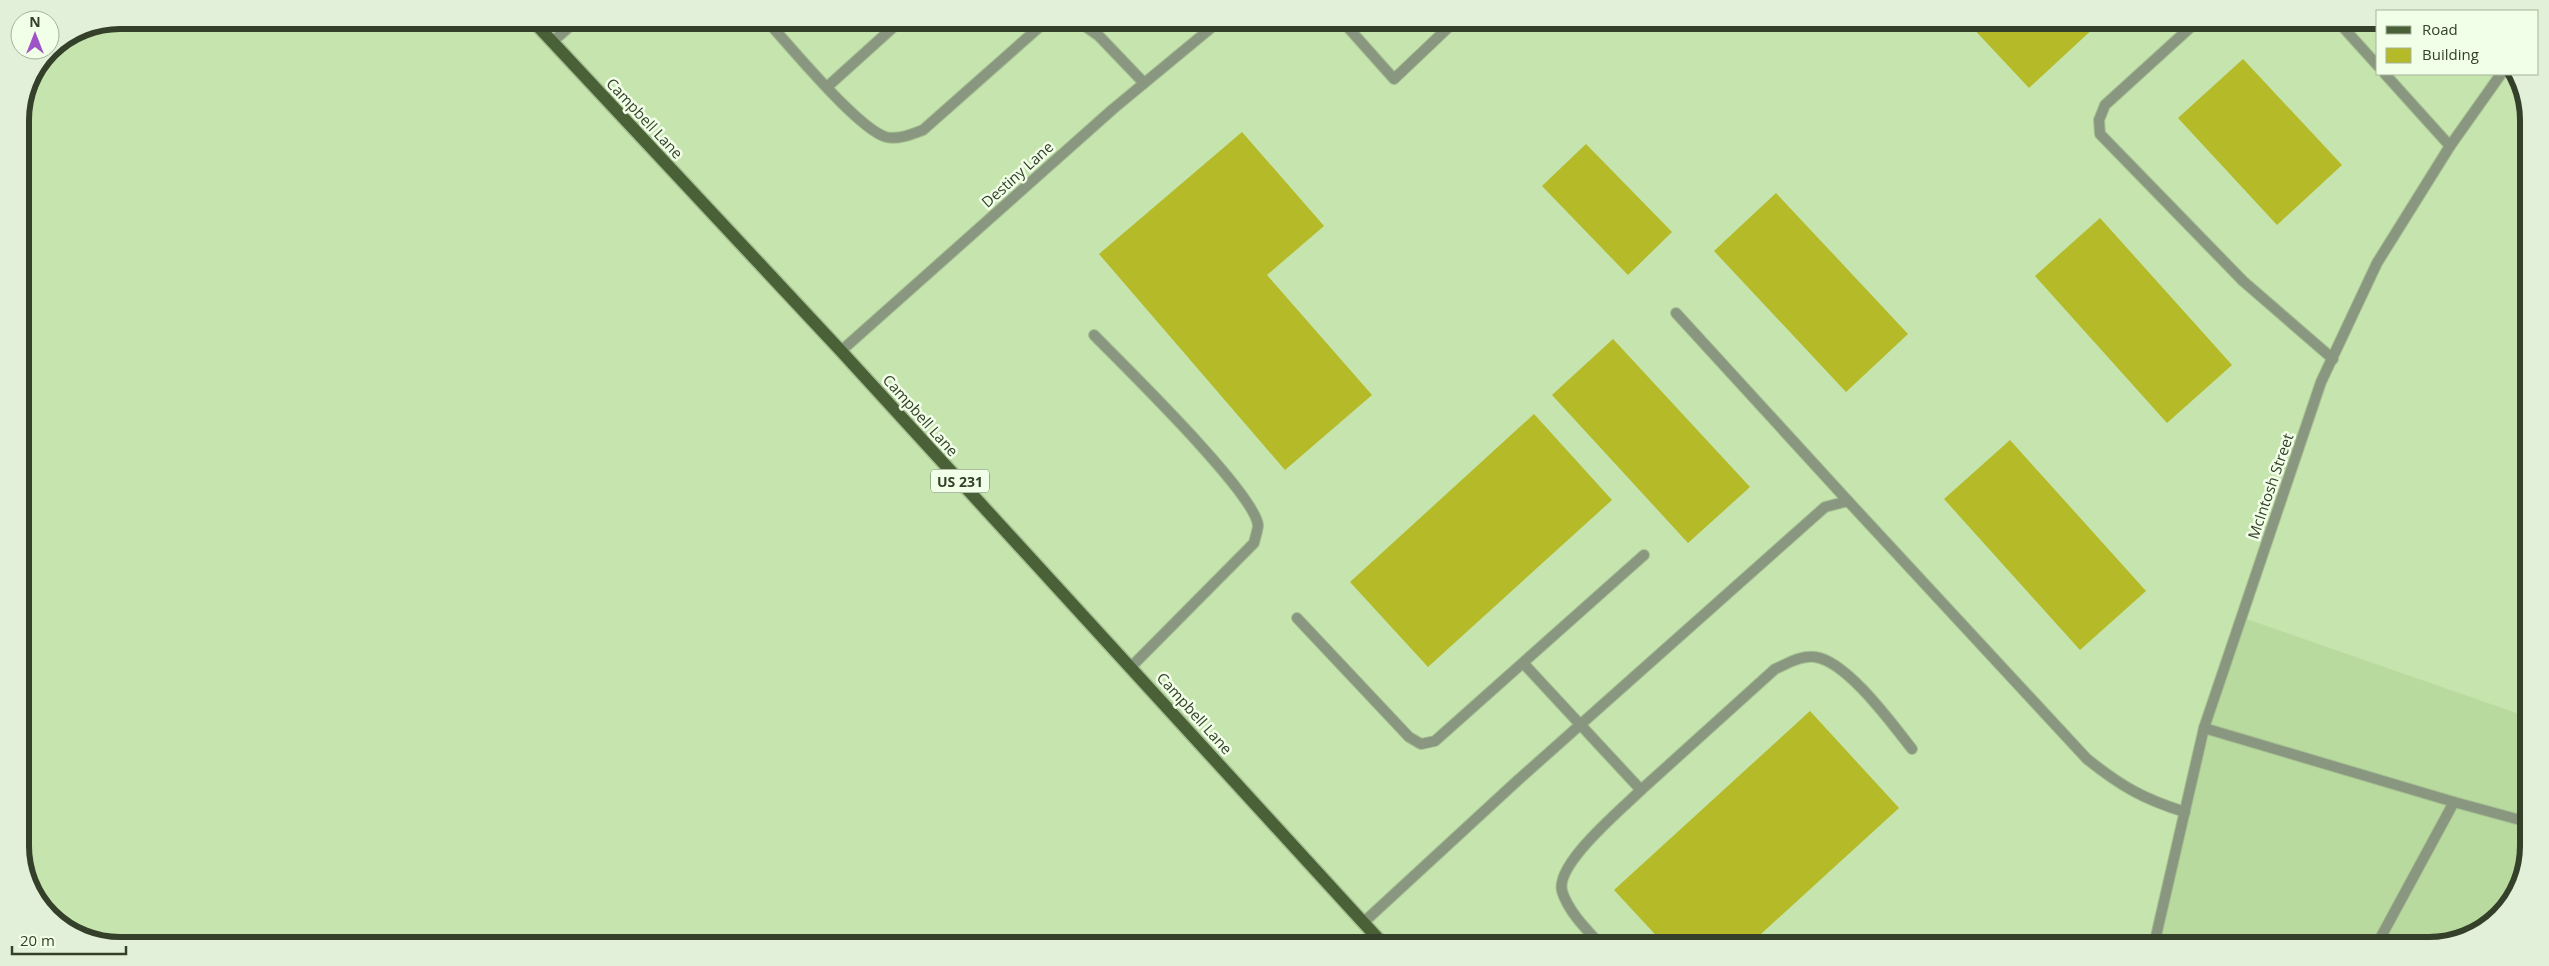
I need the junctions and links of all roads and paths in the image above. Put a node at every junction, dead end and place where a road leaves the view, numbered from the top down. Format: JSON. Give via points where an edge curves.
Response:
{"nodes":[{"id":1,"x":540,"y":29,"type":"edge"},
{"id":2,"x":567,"y":29,"type":"edge"},
{"id":3,"x":773,"y":29,"type":"edge"},
{"id":4,"x":891,"y":29,"type":"edge"},
{"id":5,"x":1037,"y":29,"type":"edge"},
{"id":6,"x":1089,"y":29,"type":"edge"},
{"id":7,"x":1209,"y":29,"type":"edge"},
{"id":8,"x":1349,"y":29,"type":"edge"},
{"id":9,"x":1447,"y":29,"type":"edge"},
{"id":10,"x":2189,"y":29,"type":"edge"},
{"id":11,"x":2344,"y":29,"type":"edge"},
{"id":12,"x":552,"y":42,"type":"junction"},
{"id":13,"x":2376,"y":64,"type":"edge"},
{"id":14,"x":2386,"y":75,"type":"edge"},
{"id":15,"x":2500,"y":75,"type":"edge"},
{"id":16,"x":1144,"y":83,"type":"junction"},
{"id":17,"x":827,"y":87,"type":"junction"},
{"id":18,"x":2450,"y":146,"type":"junction"},
{"id":19,"x":1676,"y":313,"type":"dead end"},
{"id":20,"x":1094,"y":335,"type":"dead end"},
{"id":21,"x":841,"y":351,"type":"junction"},
{"id":22,"x":2333,"y":359,"type":"junction"},
{"id":23,"x":1848,"y":501,"type":"junction"},
{"id":24,"x":1644,"y":555,"type":"dead end"},
{"id":25,"x":1297,"y":618,"type":"dead end"},
{"id":26,"x":1524,"y":664,"type":"junction"},
{"id":27,"x":1131,"y":668,"type":"junction"},
{"id":28,"x":1580,"y":724,"type":"junction"},
{"id":29,"x":2204,"y":728,"type":"junction"},
{"id":30,"x":1912,"y":749,"type":"dead end"},
{"id":31,"x":1641,"y":790,"type":"junction"},
{"id":32,"x":2454,"y":802,"type":"junction"},
{"id":33,"x":2184,"y":812,"type":"junction"},
{"id":34,"x":2520,"y":820,"type":"edge"},
{"id":35,"x":1364,"y":922,"type":"junction"},
{"id":36,"x":1377,"y":937,"type":"edge"},
{"id":37,"x":1594,"y":937,"type":"edge"},
{"id":38,"x":2156,"y":937,"type":"edge"},
{"id":39,"x":2381,"y":937,"type":"edge"}],
"edges":[{"from":1,"to":12,"type":"main road","name":"Campbell Lane","number":"US 231"},
{"from":2,"to":12,"type":"street"},
{"from":3,"to":17,"type":"street"},
{"from":4,"to":17,"type":"street"},
{"from":5,"to":17,"type":"street","via":[[924,130],[903,137],[886,137],[865,124]]},
{"from":6,"to":16,"type":"street"},
{"from":7,"to":16,"type":"street","name":"Destiny Lane"},
{"from":8,"to":9,"type":"street","via":[[1394,79]]},
{"from":10,"to":22,"type":"street","via":[[2105,105],[2099,120],[2100,134],[2243,281]]},
{"from":11,"to":13,"type":"street"},
{"from":12,"to":21,"type":"main road","name":"Campbell Lane","number":"US 231"},
{"from":14,"to":18,"type":"street"},
{"from":15,"to":18,"type":"street","name":"McIntosh Street"},
{"from":16,"to":21,"type":"street","name":"Destiny Lane"},
{"from":18,"to":22,"type":"street","name":"McIntosh Street","via":[[2377,263]]},
{"from":19,"to":23,"type":"street"},
{"from":20,"to":27,"type":"street","via":[[1220,468],[1249,504],[1258,525],[1254,544]]},
{"from":21,"to":27,"type":"main road","name":"Campbell Lane","number":"US 231"},
{"from":22,"to":29,"type":"street","name":"McIntosh Street","via":[[2322,382]]},
{"from":23,"to":28,"type":"street","via":[[1825,507]]},
{"from":23,"to":33,"type":"street","via":[[2087,759],[2122,786],[2154,803]]},
{"from":24,"to":26,"type":"street"},
{"from":25,"to":26,"type":"street","via":[[1408,737],[1421,744],[1435,740]]},
{"from":26,"to":28,"type":"street"},
{"from":27,"to":35,"type":"main road","name":"Campbell Lane","number":"US 231"},
{"from":28,"to":31,"type":"street"},
{"from":28,"to":35,"type":"street"},
{"from":29,"to":32,"type":"street"},
{"from":29,"to":33,"type":"street","name":"McIntosh Street"},
{"from":30,"to":31,"type":"street","via":[[1867,693],[1835,666],[1816,657],[1801,658],[1775,669]]},
{"from":31,"to":37,"type":"street","via":[[1572,859],[1563,876],[1562,889],[1568,905]]},
{"from":32,"to":34,"type":"street"},
{"from":32,"to":39,"type":"street"},
{"from":33,"to":38,"type":"street","name":"McIntosh Street"},
{"from":35,"to":36,"type":"main road","name":"Campbell Lane","number":"US 231"}]}
